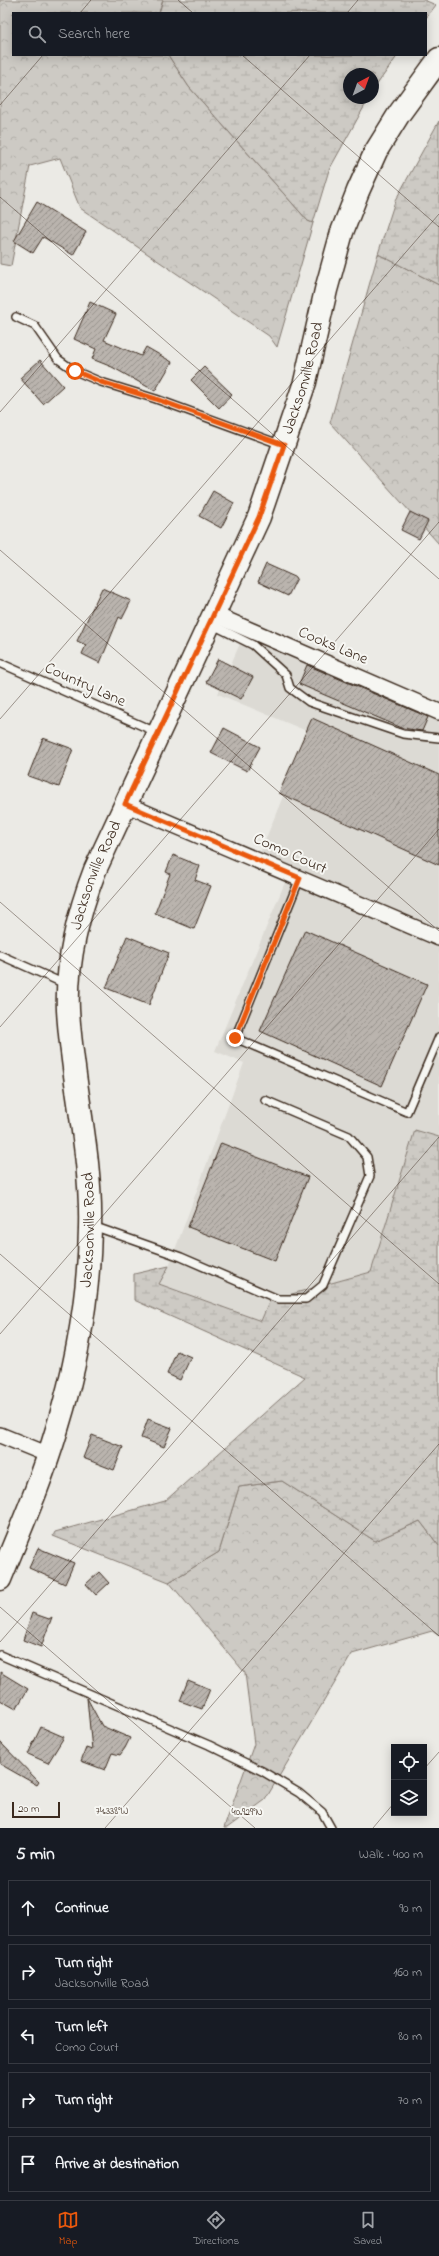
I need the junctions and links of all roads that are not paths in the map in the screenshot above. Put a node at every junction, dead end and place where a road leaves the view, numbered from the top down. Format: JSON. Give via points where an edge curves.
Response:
{"nodes":[{"id":1,"x":439,"y":59,"type":"edge"},
{"id":2,"x":16,"y":317,"type":"dead end"},
{"id":3,"x":284,"y":445,"type":"junction"},
{"id":4,"x":211,"y":618,"type":"junction"},
{"id":5,"x":0,"y":663,"type":"edge"},
{"id":6,"x":439,"y":712,"type":"edge"},
{"id":7,"x":158,"y":732,"type":"junction"},
{"id":8,"x":439,"y":738,"type":"edge"},
{"id":9,"x":125,"y":804,"type":"junction"},
{"id":10,"x":300,"y":878,"type":"junction"},
{"id":11,"x":439,"y":938,"type":"edge"},
{"id":12,"x":0,"y":955,"type":"edge"},
{"id":13,"x":69,"y":986,"type":"junction"},
{"id":14,"x":439,"y":1037,"type":"edge"},
{"id":15,"x":265,"y":1100,"type":"dead end"},
{"id":16,"x":90,"y":1225,"type":"junction"},
{"id":17,"x":0,"y":1435,"type":"edge"},
{"id":18,"x":49,"y":1455,"type":"junction"},
{"id":19,"x":0,"y":1579,"type":"edge"},
{"id":20,"x":0,"y":1655,"type":"edge"},
{"id":21,"x":332,"y":1828,"type":"edge"}],
"edges":[{"from":1,"to":3,"type":"main road","name":"Jacksonville Road","via":[[376,151],[358,191],[342,232],[326,290],[306,382]]},
{"from":2,"to":3,"type":"lane","via":[[35,326],[58,359],[75,371]]},
{"from":3,"to":4,"type":"main road","name":"Jacksonville Road","via":[[259,517]]},
{"from":4,"to":6,"type":"street","name":"Cooks Lane"},
{"from":4,"to":7,"type":"main road","name":"Jacksonville Road"},
{"from":4,"to":8,"type":"lane","via":[[253,645],[286,675],[290,688],[309,702],[403,734]]},
{"from":5,"to":7,"type":"lane","name":"Country Lane"},
{"from":7,"to":9,"type":"main road","name":"Jacksonville Road"},
{"from":9,"to":10,"type":"street","name":"Como Court"},
{"from":9,"to":13,"type":"main road","name":"Jacksonville Road","via":[[83,901],[75,933]]},
{"from":10,"to":11,"type":"street","name":"Como Court"},
{"from":10,"to":14,"type":"lane","via":[[235,1038],[407,1112]]},
{"from":12,"to":13,"type":"lane"},
{"from":13,"to":16,"type":"main road","name":"Jacksonville Road","via":[[68,1009],[84,1139]]},
{"from":15,"to":16,"type":"lane","via":[[349,1136],[367,1157],[370,1176],[323,1285],[306,1299],[278,1299],[182,1257]]},
{"from":16,"to":18,"type":"main road","name":"Jacksonville Road","via":[[89,1258],[78,1346],[72,1377]]},
{"from":17,"to":18,"type":"street"},
{"from":18,"to":19,"type":"main road","name":"Jacksonville Road"},
{"from":20,"to":21,"type":"lane","via":[[209,1745],[262,1771],[299,1793],[322,1812]]}]}
